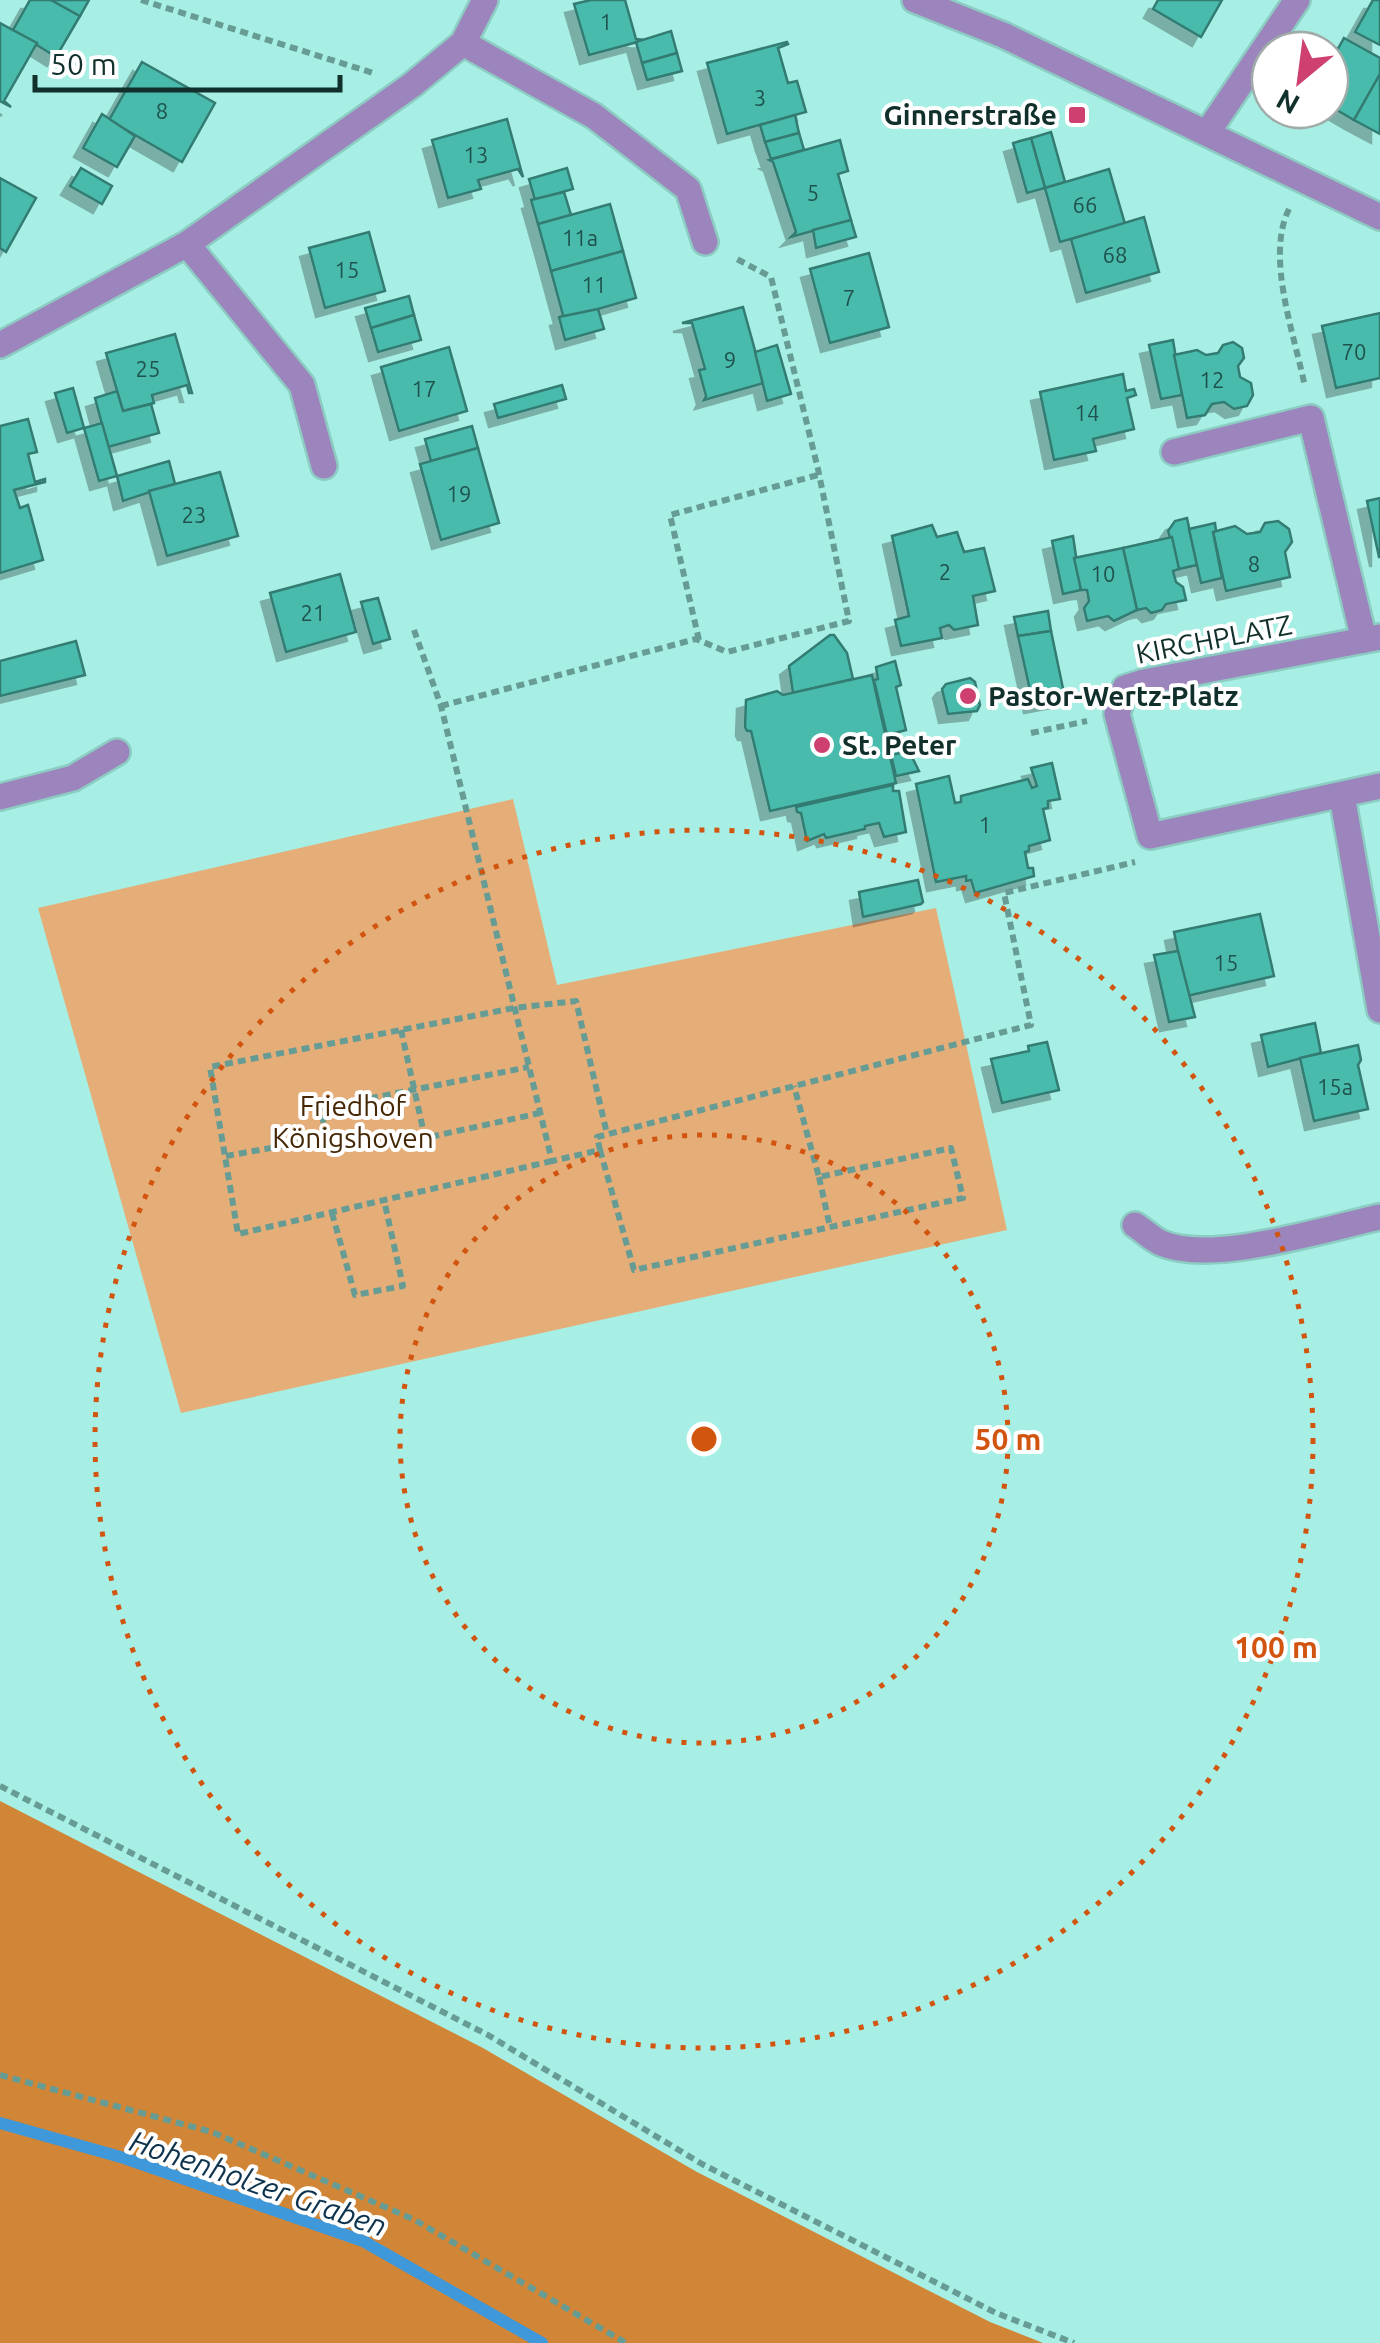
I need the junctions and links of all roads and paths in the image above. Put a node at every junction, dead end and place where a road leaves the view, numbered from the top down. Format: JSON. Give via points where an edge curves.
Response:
{"nodes":[{"id":1,"x":141,"y":0,"type":"edge"},
{"id":2,"x":485,"y":0,"type":"edge"},
{"id":3,"x":915,"y":0,"type":"edge"},
{"id":4,"x":1298,"y":0,"type":"edge"},
{"id":5,"x":463,"y":43,"type":"junction"},
{"id":6,"x":412,"y":85,"type":"junction"},
{"id":7,"x":1206,"y":132,"type":"junction"},
{"id":8,"x":1304,"y":180,"type":"junction"},
{"id":9,"x":1380,"y":218,"type":"edge"},
{"id":10,"x":705,"y":242,"type":"joint"},
{"id":11,"x":187,"y":244,"type":"junction"},
{"id":12,"x":0,"y":345,"type":"edge"},
{"id":13,"x":1312,"y":418,"type":"junction"},
{"id":14,"x":1174,"y":452,"type":"dead end"},
{"id":15,"x":324,"y":466,"type":"dead end"},
{"id":16,"x":819,"y":474,"type":"junction"},
{"id":17,"x":414,"y":630,"type":"dead end"},
{"id":18,"x":1372,"y":639,"type":"edge"},
{"id":19,"x":699,"y":641,"type":"junction"},
{"id":20,"x":441,"y":706,"type":"junction"},
{"id":21,"x":1117,"y":714,"type":"junction"},
{"id":22,"x":1031,"y":733,"type":"dead end"},
{"id":23,"x":117,"y":752,"type":"dead end"},
{"id":24,"x":1380,"y":786,"type":"edge"},
{"id":25,"x":1342,"y":796,"type":"junction"},
{"id":26,"x":0,"y":797,"type":"edge"},
{"id":27,"x":1150,"y":836,"type":"junction"},
{"id":28,"x":514,"y":1008,"type":"junction"},
{"id":29,"x":1380,"y":1010,"type":"edge"},
{"id":30,"x":401,"y":1030,"type":"junction"},
{"id":31,"x":529,"y":1067,"type":"junction"},
{"id":32,"x":794,"y":1086,"type":"junction"},
{"id":33,"x":415,"y":1092,"type":"junction"},
{"id":34,"x":540,"y":1113,"type":"junction"},
{"id":35,"x":608,"y":1134,"type":"junction"},
{"id":36,"x":600,"y":1150,"type":"junction"},
{"id":37,"x":226,"y":1156,"type":"junction"},
{"id":38,"x":552,"y":1161,"type":"junction"},
{"id":39,"x":819,"y":1177,"type":"junction"},
{"id":40,"x":384,"y":1200,"type":"junction"},
{"id":41,"x":332,"y":1213,"type":"junction"},
{"id":42,"x":1380,"y":1217,"type":"edge"},
{"id":43,"x":1134,"y":1225,"type":"dead end"},
{"id":44,"x":830,"y":1227,"type":"junction"},
{"id":45,"x":0,"y":1786,"type":"edge"},
{"id":46,"x":0,"y":2075,"type":"edge"},
{"id":47,"x":626,"y":2343,"type":"edge"},
{"id":48,"x":1074,"y":2343,"type":"edge"}],
"edges":[{"from":1,"to":6,"type":"path"},
{"from":2,"to":5,"type":"street"},
{"from":3,"to":7,"type":"street"},
{"from":4,"to":7,"type":"street"},
{"from":5,"to":6,"type":"street"},
{"from":5,"to":10,"type":"street","via":[[594,116],[688,189]]},
{"from":6,"to":11,"type":"street"},
{"from":7,"to":8,"type":"street"},
{"from":8,"to":9,"type":"street"},
{"from":8,"to":13,"type":"path","via":[[1281,226],[1280,263]]},
{"from":10,"to":16,"type":"path","via":[[771,277]]},
{"from":11,"to":12,"type":"street"},
{"from":11,"to":15,"type":"street","via":[[302,385]]},
{"from":13,"to":14,"type":"street"},
{"from":13,"to":18,"type":"street","name":"KIRCHPLATZ"},
{"from":16,"to":19,"type":"path","via":[[670,515]]},
{"from":16,"to":19,"type":"path","via":[[850,621],[727,652]]},
{"from":17,"to":20,"type":"path"},
{"from":18,"to":21,"type":"street","name":"KIRCHPLATZ","via":[[1144,682],[1125,688]]},
{"from":19,"to":20,"type":"path"},
{"from":20,"to":28,"type":"path"},
{"from":21,"to":22,"type":"path"},
{"from":21,"to":27,"type":"street"},
{"from":23,"to":26,"type":"street","via":[[73,778]]},
{"from":24,"to":25,"type":"street"},
{"from":25,"to":27,"type":"street"},
{"from":25,"to":29,"type":"street"},
{"from":27,"to":32,"type":"path","via":[[1155,858],[1004,893],[1031,1025]]},
{"from":28,"to":30,"type":"path"},
{"from":28,"to":31,"type":"path"},
{"from":28,"to":35,"type":"path","via":[[576,1001]]},
{"from":30,"to":33,"type":"path"},
{"from":30,"to":37,"type":"path","via":[[210,1067]]},
{"from":31,"to":33,"type":"path"},
{"from":31,"to":34,"type":"path"},
{"from":32,"to":35,"type":"path"},
{"from":32,"to":39,"type":"path"},
{"from":33,"to":34,"type":"path","via":[[425,1138]]},
{"from":33,"to":37,"type":"path","via":[[322,1108],[326,1138]]},
{"from":34,"to":38,"type":"path"},
{"from":35,"to":36,"type":"path","via":[[597,1137]]},
{"from":36,"to":38,"type":"path"},
{"from":36,"to":44,"type":"path","via":[[634,1270]]},
{"from":37,"to":41,"type":"path","via":[[238,1234]]},
{"from":38,"to":40,"type":"path"},
{"from":39,"to":44,"type":"path"},
{"from":39,"to":44,"type":"path","via":[[951,1148],[963,1198]]},
{"from":40,"to":41,"type":"path"},
{"from":40,"to":41,"type":"path","via":[[403,1286],[355,1295]]},
{"from":42,"to":43,"type":"street","via":[[1232,1248],[1191,1250]]},
{"from":45,"to":48,"type":"path","via":[[488,2035],[702,2164],[996,2313]]},
{"from":46,"to":47,"type":"path","via":[[212,2132],[413,2219]]}]}
